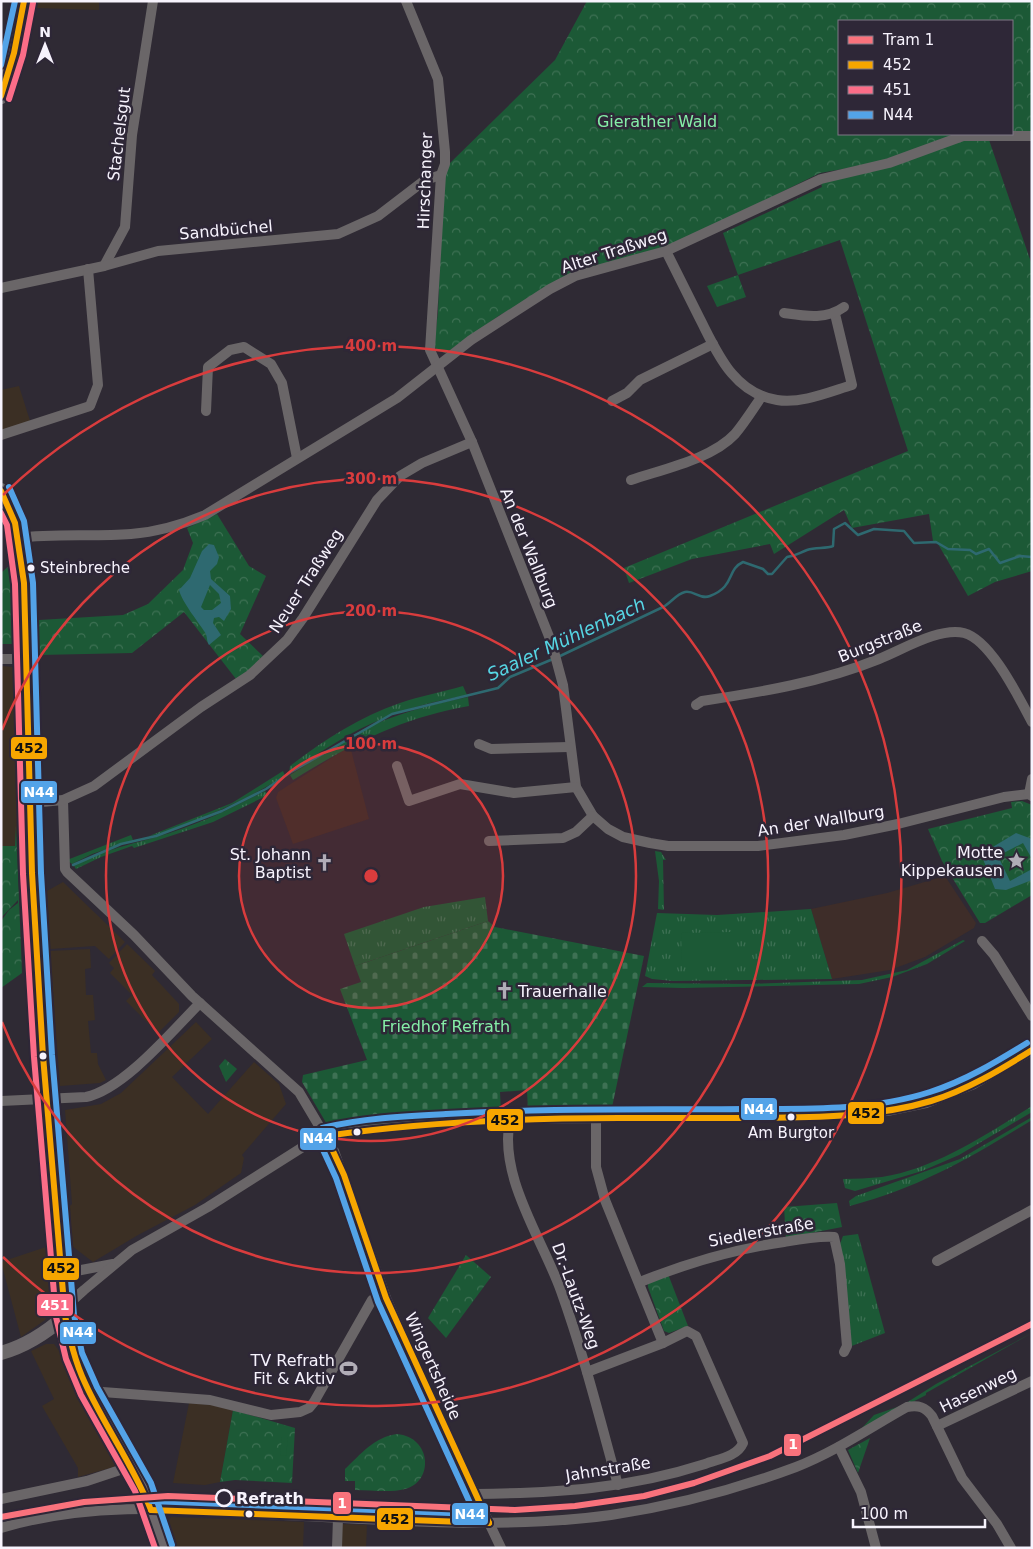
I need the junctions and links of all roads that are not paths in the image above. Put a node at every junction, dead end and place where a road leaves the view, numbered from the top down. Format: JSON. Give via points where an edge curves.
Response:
{"nodes":[{"id":1,"x":24,"y":1,"type":"edge"},
{"id":2,"x":154,"y":1,"type":"edge"},
{"id":3,"x":406,"y":1,"type":"edge"},
{"id":4,"x":1,"y":97,"type":"edge"},
{"id":5,"x":1032,"y":136,"type":"edge"},
{"id":6,"x":441,"y":175,"type":"junction"},
{"id":7,"x":666,"y":251,"type":"junction"},
{"id":8,"x":104,"y":266,"type":"junction"},
{"id":9,"x":88,"y":269,"type":"junction"},
{"id":10,"x":1,"y":288,"type":"edge"},
{"id":11,"x":844,"y":307,"type":"dead end"},
{"id":12,"x":784,"y":313,"type":"dead end"},
{"id":13,"x":835,"y":314,"type":"junction"},
{"id":14,"x":713,"y":344,"type":"junction"},
{"id":15,"x":436,"y":366,"type":"junction"},
{"id":16,"x":762,"y":396,"type":"junction"},
{"id":17,"x":612,"y":401,"type":"dead end"},
{"id":18,"x":206,"y":411,"type":"dead end"},
{"id":19,"x":1,"y":435,"type":"edge"},
{"id":20,"x":472,"y":442,"type":"junction"},
{"id":21,"x":297,"y":458,"type":"junction"},
{"id":22,"x":631,"y":480,"type":"dead end"},
{"id":23,"x":1,"y":490,"type":"edge"},
{"id":24,"x":18,"y":538,"type":"junction"},
{"id":25,"x":1,"y":659,"type":"edge"},
{"id":26,"x":28,"y":659,"type":"junction"},
{"id":27,"x":696,"y":705,"type":"dead end"},
{"id":28,"x":1032,"y":722,"type":"edge"},
{"id":29,"x":479,"y":744,"type":"dead end"},
{"id":30,"x":569,"y":747,"type":"junction"},
{"id":31,"x":397,"y":766,"type":"dead end"},
{"id":32,"x":1032,"y":779,"type":"edge"},
{"id":33,"x":576,"y":787,"type":"junction"},
{"id":34,"x":1030,"y":795,"type":"edge"},
{"id":35,"x":63,"y":800,"type":"junction"},
{"id":36,"x":30,"y":803,"type":"junction"},
{"id":37,"x":592,"y":816,"type":"junction"},
{"id":38,"x":489,"y":841,"type":"dead end"},
{"id":39,"x":982,"y":942,"type":"dead end"},
{"id":40,"x":200,"y":1003,"type":"junction"},
{"id":41,"x":1032,"y":1016,"type":"edge"},
{"id":42,"x":1032,"y":1050,"type":"edge"},
{"id":43,"x":47,"y":1098,"type":"junction"},
{"id":44,"x":1,"y":1101,"type":"edge"},
{"id":45,"x":510,"y":1119,"type":"junction"},
{"id":46,"x":596,"y":1119,"type":"junction"},
{"id":47,"x":326,"y":1136,"type":"junction"},
{"id":48,"x":1032,"y":1210,"type":"edge"},
{"id":49,"x":937,"y":1261,"type":"dead end"},
{"id":50,"x":61,"y":1262,"type":"junction"},
{"id":51,"x":116,"y":1263,"type":"junction"},
{"id":52,"x":640,"y":1282,"type":"junction"},
{"id":53,"x":386,"y":1298,"type":"junction"},
{"id":54,"x":65,"y":1316,"type":"junction"},
{"id":55,"x":663,"y":1343,"type":"junction"},
{"id":56,"x":844,"y":1352,"type":"dead end"},
{"id":57,"x":1,"y":1353,"type":"edge"},
{"id":58,"x":587,"y":1372,"type":"junction"},
{"id":59,"x":1032,"y":1381,"type":"edge"},
{"id":60,"x":89,"y":1391,"type":"junction"},
{"id":61,"x":936,"y":1426,"type":"junction"},
{"id":62,"x":839,"y":1446,"type":"junction"},
{"id":63,"x":132,"y":1466,"type":"junction"},
{"id":64,"x":618,"y":1485,"type":"junction"},
{"id":65,"x":475,"y":1494,"type":"junction"},
{"id":66,"x":1,"y":1499,"type":"edge"},
{"id":67,"x":151,"y":1510,"type":"junction"},
{"id":68,"x":338,"y":1518,"type":"junction"},
{"id":69,"x":489,"y":1523,"type":"junction"},
{"id":70,"x":1,"y":1528,"type":"edge"},
{"id":71,"x":164,"y":1548,"type":"edge"},
{"id":72,"x":337,"y":1548,"type":"edge"},
{"id":73,"x":501,"y":1548,"type":"edge"},
{"id":74,"x":876,"y":1548,"type":"edge"},
{"id":75,"x":1011,"y":1548,"type":"edge"}],
"edges":[{"from":1,"to":4,"type":"main road"},
{"from":2,"to":8,"type":"street","name":"Stachelsgut","via":[[132,134],[125,227]]},
{"from":3,"to":6,"type":"street","name":"Hirschanger","via":[[438,79],[445,152]]},
{"from":5,"to":7,"type":"street","name":"Alter Traßweg","via":[[963,136],[889,163],[820,178]]},
{"from":6,"to":8,"type":"street","name":"Sandbüchel","via":[[425,180],[378,216],[338,234],[158,251]]},
{"from":6,"to":15,"type":"street","name":"Hirschanger","via":[[430,350]]},
{"from":7,"to":14,"type":"street"},
{"from":7,"to":15,"type":"street","name":"Alter Traßweg","via":[[576,276],[550,289]]},
{"from":8,"to":9,"type":"street","name":"Sandbüchel"},
{"from":9,"to":10,"type":"street","name":"Sandbüchel"},
{"from":9,"to":19,"type":"street","via":[[98,385],[90,406]]},
{"from":11,"to":13,"type":"street"},
{"from":12,"to":13,"type":"street","via":[[810,317]]},
{"from":13,"to":16,"type":"street","via":[[852,385],[796,400]]},
{"from":14,"to":16,"type":"street","via":[[720,360],[735,378]]},
{"from":14,"to":17,"type":"street","via":[[640,380],[627,393]]},
{"from":15,"to":20,"type":"street","name":"An der Wallburg"},
{"from":15,"to":21,"type":"street","name":"Alter Traßweg","via":[[397,398]]},
{"from":16,"to":22,"type":"street","via":[[724,444],[700,458]]},
{"from":18,"to":21,"type":"street","via":[[208,367],[230,350],[244,347],[271,364],[282,383]]},
{"from":20,"to":30,"type":"street","name":"An der Wallburg","via":[[558,665]]},
{"from":20,"to":35,"type":"street","name":"Neuer Traßweg","via":[[407,472],[377,500],[304,618],[287,640],[250,676],[201,707],[112,774]]},
{"from":21,"to":24,"type":"street","name":"Alter Traßweg","via":[[205,514],[170,527],[130,534]]},
{"from":23,"to":24,"type":"main road"},
{"from":24,"to":26,"type":"main road"},
{"from":25,"to":26,"type":"street"},
{"from":26,"to":36,"type":"main road"},
{"from":27,"to":28,"type":"street","name":"Burgstraße","via":[[702,701],[836,675],[934,636],[952,632],[965,633],[981,642]]},
{"from":29,"to":30,"type":"street","via":[[491,749]]},
{"from":30,"to":33,"type":"street","name":"An der Wallburg"},
{"from":31,"to":33,"type":"street","via":[[409,801],[460,784],[514,793]]},
{"from":32,"to":34,"type":"street"},
{"from":33,"to":37,"type":"street","name":"An der Wallburg"},
{"from":34,"to":37,"type":"street","name":"An der Wallburg","via":[[1004,797],[844,835],[758,846],[650,843],[623,837]]},
{"from":35,"to":36,"type":"street","name":"Neuer Traßweg"},
{"from":35,"to":40,"type":"street","name":"Wingertsheide","via":[[65,869]]},
{"from":36,"to":43,"type":"main road"},
{"from":37,"to":38,"type":"street","via":[[576,832],[563,838]]},
{"from":39,"to":41,"type":"street","via":[[994,955]]},
{"from":40,"to":43,"type":"street","via":[[137,1066],[104,1091],[86,1097]]},
{"from":40,"to":47,"type":"street","name":"Wingertsheide","via":[[293,1085]]},
{"from":42,"to":46,"type":"street","via":[[974,1084],[926,1103],[887,1112]]},
{"from":43,"to":44,"type":"street"},
{"from":43,"to":50,"type":"main road"},
{"from":45,"to":46,"type":"street"},
{"from":45,"to":47,"type":"street","via":[[446,1122]]},
{"from":45,"to":58,"type":"street","name":"Dr.-Lautz-Weg","via":[[509,1164],[561,1290]]},
{"from":46,"to":52,"type":"street","via":[[596,1167]]},
{"from":47,"to":51,"type":"street","via":[[307,1143]]},
{"from":47,"to":53,"type":"street","name":"Wingertsheide","via":[[344,1175]]},
{"from":48,"to":49,"type":"street"},
{"from":50,"to":51,"type":"street","via":[[76,1271]]},
{"from":50,"to":54,"type":"main road"},
{"from":51,"to":54,"type":"street","via":[[74,1299]]},
{"from":52,"to":55,"type":"street"},
{"from":52,"to":56,"type":"street","name":"Siedlerstraße","via":[[718,1254],[834,1237],[840,1264],[847,1346]]},
{"from":53,"to":60,"type":"street","via":[[372,1300],[314,1402],[305,1411],[271,1415],[210,1400]]},
{"from":53,"to":65,"type":"street","name":"Wingertsheide"},
{"from":54,"to":57,"type":"main road","via":[[32,1341]]},
{"from":54,"to":60,"type":"main road","via":[[74,1356]]},
{"from":55,"to":58,"type":"street"},
{"from":55,"to":64,"type":"street","name":"Jahnstraße","via":[[687,1331],[696,1336],[742,1437],[741,1449],[730,1456],[670,1475]]},
{"from":58,"to":64,"type":"street","name":"Dr.-Lautz-Weg"},
{"from":59,"to":61,"type":"street","name":"Hasenweg"},
{"from":60,"to":63,"type":"main road"},
{"from":61,"to":62,"type":"street","via":[[927,1410],[907,1407]]},
{"from":61,"to":75,"type":"street","via":[[962,1478]]},
{"from":62,"to":69,"type":"street","via":[[765,1478],[648,1509],[578,1518]]},
{"from":62,"to":74,"type":"street","via":[[861,1492]]},
{"from":63,"to":66,"type":"street","via":[[87,1481]]},
{"from":63,"to":67,"type":"main road"},
{"from":64,"to":65,"type":"street","name":"Jahnstraße","via":[[553,1492]]},
{"from":65,"to":69,"type":"street","name":"Wingertsheide"},
{"from":67,"to":68,"type":"street"},
{"from":67,"to":70,"type":"street","via":[[102,1509]]},
{"from":67,"to":71,"type":"main road"},
{"from":68,"to":69,"type":"street"},
{"from":68,"to":72,"type":"street"},
{"from":69,"to":73,"type":"street","name":"Wingertsheide"}]}
